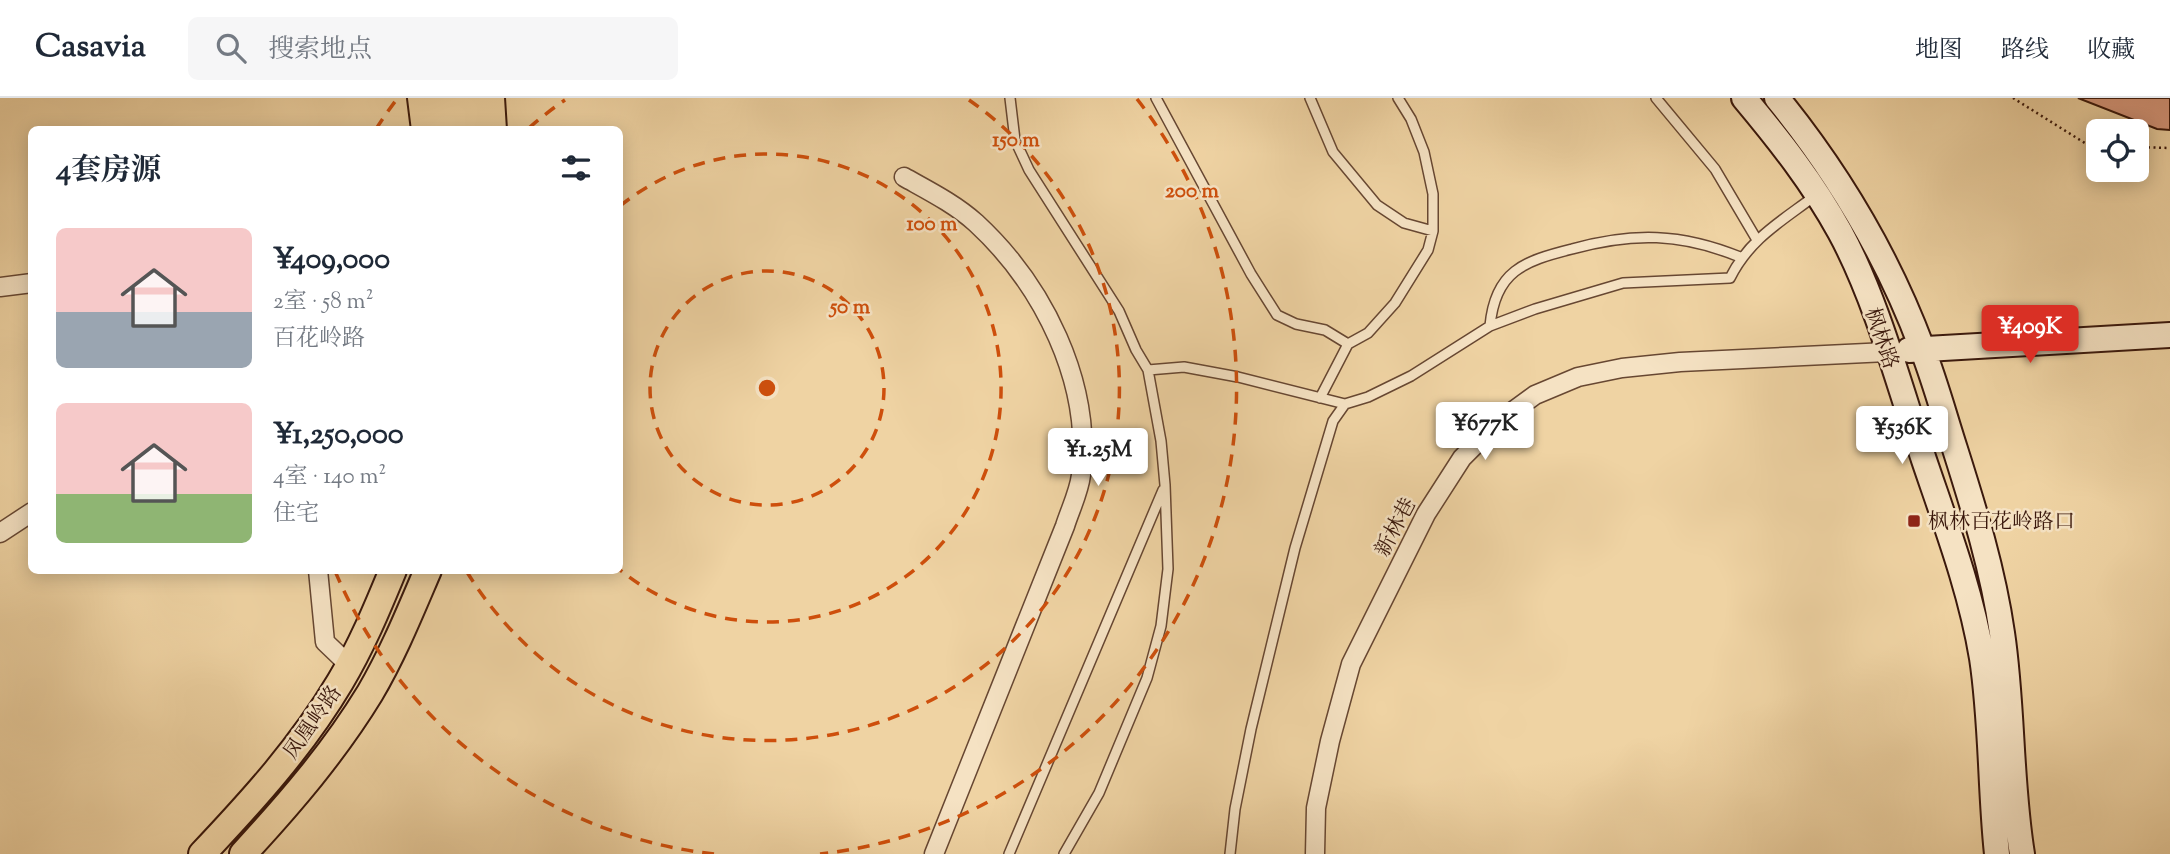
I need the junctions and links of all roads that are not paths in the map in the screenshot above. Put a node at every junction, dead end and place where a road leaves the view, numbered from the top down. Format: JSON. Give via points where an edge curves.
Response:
{"nodes":[{"id":1,"x":421,"y":98,"type":"edge"},
{"id":2,"x":444,"y":98,"type":"edge"},
{"id":3,"x":469,"y":98,"type":"edge"},
{"id":4,"x":491,"y":98,"type":"edge"},
{"id":5,"x":1010,"y":98,"type":"edge"},
{"id":6,"x":1156,"y":98,"type":"edge"},
{"id":7,"x":1310,"y":98,"type":"edge"},
{"id":8,"x":1398,"y":98,"type":"edge"},
{"id":9,"x":1656,"y":98,"type":"edge"},
{"id":10,"x":1744,"y":98,"type":"edge"},
{"id":11,"x":1777,"y":98,"type":"edge"},
{"id":12,"x":424,"y":126,"type":"edge"},
{"id":13,"x":447,"y":126,"type":"edge"},
{"id":14,"x":472,"y":126,"type":"edge"},
{"id":15,"x":494,"y":126,"type":"edge"},
{"id":16,"x":904,"y":177,"type":"dead end"},
{"id":17,"x":1818,"y":194,"type":"junction"},
{"id":18,"x":1433,"y":231,"type":"junction"},
{"id":19,"x":1757,"y":240,"type":"junction"},
{"id":20,"x":1740,"y":257,"type":"junction"},
{"id":21,"x":28,"y":284,"type":"edge"},
{"id":22,"x":0,"y":287,"type":"edge"},
{"id":23,"x":1490,"y":326,"type":"junction"},
{"id":24,"x":2170,"y":335,"type":"edge"},
{"id":25,"x":1348,"y":344,"type":"junction"},
{"id":26,"x":1922,"y":349,"type":"junction"},
{"id":27,"x":1887,"y":352,"type":"junction"},
{"id":28,"x":1149,"y":370,"type":"junction"},
{"id":29,"x":1320,"y":398,"type":"junction"},
{"id":30,"x":1345,"y":404,"type":"junction"},
{"id":31,"x":1165,"y":485,"type":"junction"},
{"id":32,"x":28,"y":515,"type":"edge"},
{"id":33,"x":0,"y":533,"type":"edge"},
{"id":34,"x":318,"y":574,"type":"edge"},
{"id":35,"x":391,"y":574,"type":"edge"},
{"id":36,"x":426,"y":574,"type":"edge"},
{"id":37,"x":349,"y":665,"type":"junction"},
{"id":38,"x":202,"y":854,"type":"edge"},
{"id":39,"x":243,"y":854,"type":"edge"},
{"id":40,"x":934,"y":854,"type":"edge"},
{"id":41,"x":1009,"y":854,"type":"edge"},
{"id":42,"x":1064,"y":854,"type":"edge"},
{"id":43,"x":1230,"y":854,"type":"edge"},
{"id":44,"x":1315,"y":854,"type":"edge"},
{"id":45,"x":1997,"y":854,"type":"edge"},
{"id":46,"x":2022,"y":854,"type":"edge"}],
"edges":[{"from":1,"to":12,"type":"main road"},
{"from":2,"to":13,"type":"main road"},
{"from":3,"to":14,"type":"main road"},
{"from":4,"to":15,"type":"main road"},
{"from":5,"to":28,"type":"lane","via":[[1015,140],[1029,170],[1113,300]]},
{"from":6,"to":25,"type":"lane","via":[[1277,315],[1325,330]]},
{"from":7,"to":18,"type":"lane","via":[[1333,152],[1377,205],[1404,223]]},
{"from":8,"to":18,"type":"lane","via":[[1424,152],[1433,194]]},
{"from":9,"to":19,"type":"lane","via":[[1715,169]]},
{"from":10,"to":17,"type":"main road","name":"枫林路"},
{"from":11,"to":26,"type":"main road","name":"枫林路","via":[[1852,203]]},
{"from":16,"to":40,"type":"street","via":[[942,197],[974,222],[1025,282],[1057,335],[1082,425],[1081,477],[1065,526]]},
{"from":17,"to":19,"type":"lane"},
{"from":17,"to":27,"type":"main road","name":"枫林路","via":[[1846,245]]},
{"from":18,"to":25,"type":"lane","via":[[1428,250],[1395,303],[1368,333]]},
{"from":19,"to":20,"type":"lane"},
{"from":20,"to":23,"type":"lane","via":[[1730,278],[1623,283]]},
{"from":20,"to":23,"type":"lane","via":[[1716,247],[1642,237],[1604,240],[1538,257],[1504,283],[1492,306]]},
{"from":21,"to":22,"type":"street"},
{"from":23,"to":30,"type":"lane","via":[[1411,376]]},
{"from":24,"to":26,"type":"main road"},
{"from":25,"to":29,"type":"lane"},
{"from":26,"to":27,"type":"main road"},
{"from":26,"to":46,"type":"main road","name":"枫林路","via":[[1992,577],[2003,633]]},
{"from":27,"to":44,"type":"street","name":"新林巷","via":[[1622,368],[1578,377],[1535,395],[1498,422],[1462,458],[1426,514],[1351,664],[1316,808]]},
{"from":27,"to":45,"type":"main road","name":"枫林路","via":[[1976,627],[1987,699]]},
{"from":28,"to":29,"type":"lane","via":[[1184,367]]},
{"from":28,"to":31,"type":"lane"},
{"from":29,"to":30,"type":"lane"},
{"from":30,"to":43,"type":"lane","via":[[1333,421],[1295,548],[1251,729]]},
{"from":31,"to":41,"type":"lane"},
{"from":31,"to":42,"type":"lane","via":[[1168,569],[1161,626],[1147,678],[1099,793]]},
{"from":32,"to":33,"type":"street"},
{"from":34,"to":37,"type":"street","via":[[324,642]]},
{"from":35,"to":37,"type":"main road","name":"凤凰岭路"},
{"from":36,"to":39,"type":"main road","name":"凤凰岭路","via":[[394,649],[345,733]]},
{"from":37,"to":38,"type":"main road","name":"凤凰岭路","via":[[294,750]]}]}
